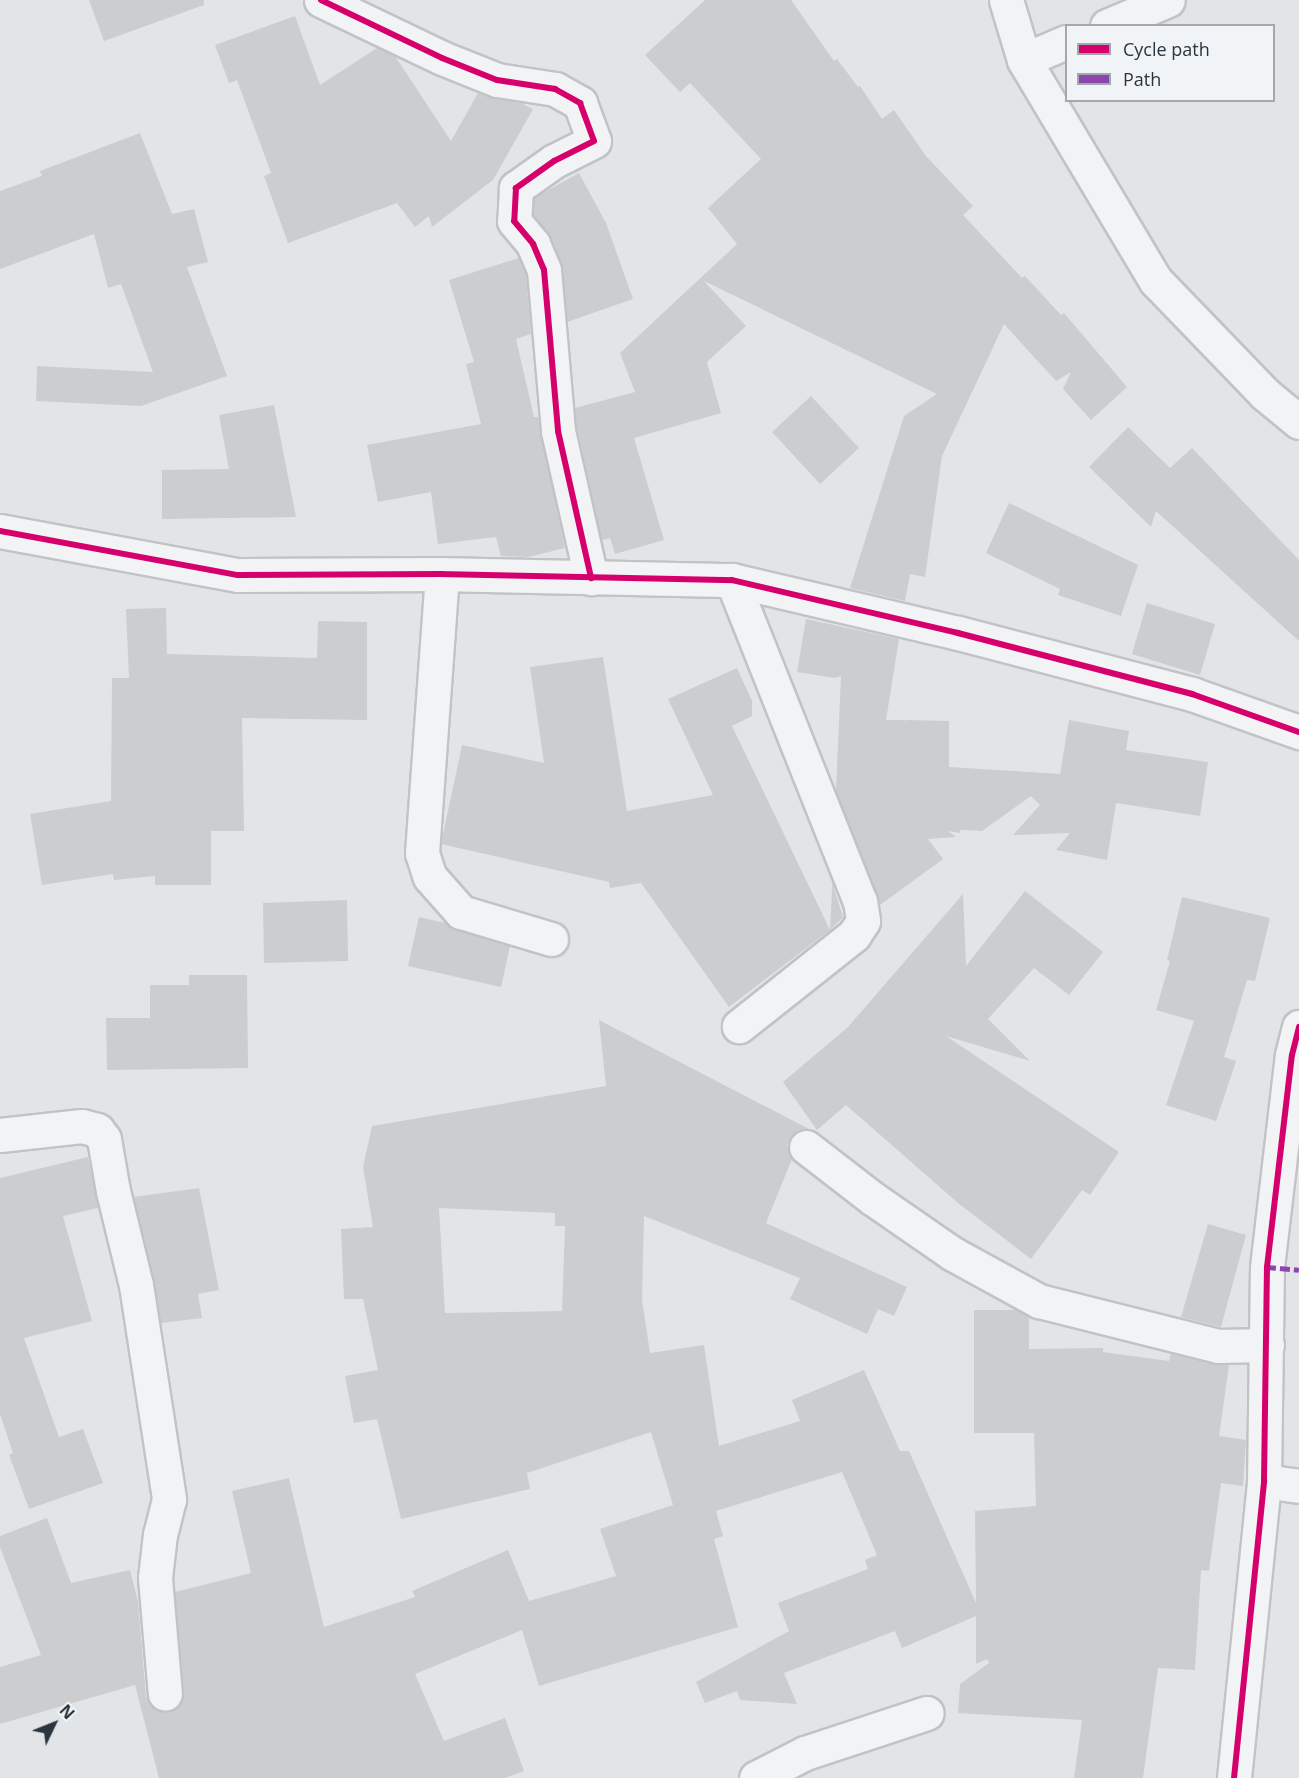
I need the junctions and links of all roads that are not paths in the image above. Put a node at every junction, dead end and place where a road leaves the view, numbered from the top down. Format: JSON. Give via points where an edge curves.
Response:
{"nodes":[{"id":1,"x":321,"y":0,"type":"edge"},
{"id":2,"x":1006,"y":0,"type":"edge"},
{"id":3,"x":1168,"y":0,"type":"edge"},
{"id":4,"x":1112,"y":24,"type":"edge"},
{"id":5,"x":1065,"y":42,"type":"edge"},
{"id":6,"x":1024,"y":60,"type":"junction"},
{"id":7,"x":1299,"y":422,"type":"edge"},
{"id":8,"x":0,"y":531,"type":"edge"},
{"id":9,"x":442,"y":574,"type":"junction"},
{"id":10,"x":591,"y":578,"type":"junction"},
{"id":11,"x":732,"y":580,"type":"junction"},
{"id":12,"x":1299,"y":732,"type":"edge"},
{"id":13,"x":550,"y":939,"type":"dead end"},
{"id":14,"x":739,"y":1026,"type":"dead end"},
{"id":15,"x":1299,"y":1027,"type":"edge"},
{"id":16,"x":0,"y":1135,"type":"edge"},
{"id":17,"x":806,"y":1147,"type":"dead end"},
{"id":18,"x":1267,"y":1345,"type":"junction"},
{"id":19,"x":1264,"y":1481,"type":"junction"},
{"id":20,"x":1299,"y":1486,"type":"edge"},
{"id":21,"x":165,"y":1694,"type":"dead end"},
{"id":22,"x":927,"y":1713,"type":"dead end"},
{"id":23,"x":756,"y":1778,"type":"edge"},
{"id":24,"x":1234,"y":1778,"type":"edge"}],
"edges":[{"from":1,"to":10,"type":"street","via":[[475,72],[498,81],[555,89],[580,103],[594,141],[554,161],[516,188],[514,221],[533,244],[544,270],[558,431]]},
{"from":2,"to":6,"type":"street"},
{"from":3,"to":4,"type":"street"},
{"from":5,"to":6,"type":"street"},
{"from":6,"to":7,"type":"street","via":[[1156,281],[1265,394]]},
{"from":8,"to":9,"type":"street","via":[[238,575]]},
{"from":9,"to":10,"type":"street"},
{"from":9,"to":13,"type":"street","via":[[422,853],[430,877],[461,912]]},
{"from":10,"to":11,"type":"street"},
{"from":11,"to":12,"type":"street","via":[[1181,691]]},
{"from":11,"to":14,"type":"street","via":[[860,902],[862,921],[854,935]]},
{"from":15,"to":18,"type":"street","via":[[1292,1055],[1267,1267]]},
{"from":16,"to":21,"type":"street","via":[[82,1126],[97,1130],[104,1139],[112,1191],[136,1284],[169,1499],[155,1578]]},
{"from":17,"to":18,"type":"street","via":[[953,1254],[1039,1301],[1218,1346]]},
{"from":18,"to":19,"type":"street"},
{"from":19,"to":20,"type":"street"},
{"from":19,"to":24,"type":"street"},
{"from":22,"to":23,"type":"street","via":[[805,1753]]}]}
